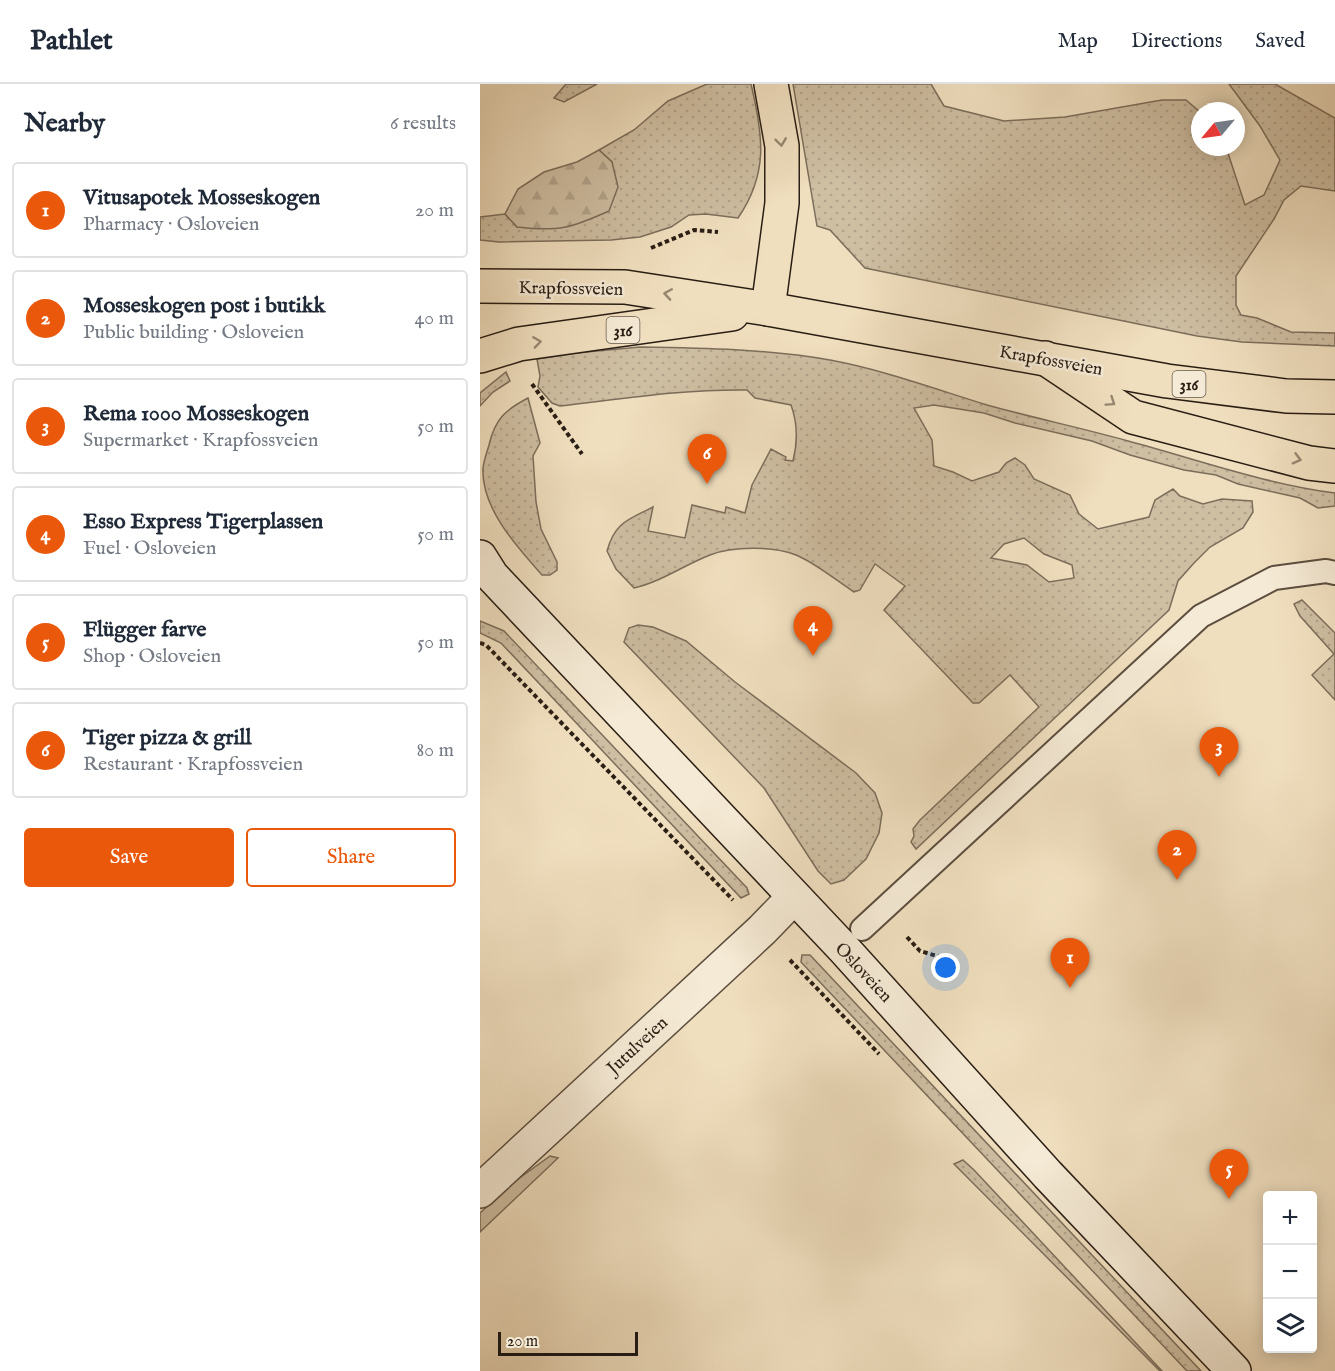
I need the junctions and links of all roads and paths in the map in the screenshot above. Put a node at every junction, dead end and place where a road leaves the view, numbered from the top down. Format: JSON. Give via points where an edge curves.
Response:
{"nodes":[{"id":1,"x":771,"y":84,"type":"edge"},
{"id":2,"x":480,"y":285,"type":"edge"},
{"id":3,"x":768,"y":309,"type":"junction"},
{"id":4,"x":480,"y":356,"type":"edge"},
{"id":5,"x":1045,"y":358,"type":"junction"},
{"id":6,"x":528,"y":378,"type":"dead end"},
{"id":7,"x":1335,"y":397,"type":"edge"},
{"id":8,"x":582,"y":454,"type":"dead end"},
{"id":9,"x":1335,"y":466,"type":"edge"},
{"id":10,"x":483,"y":571,"type":"edge"},
{"id":11,"x":1335,"y":573,"type":"edge"},
{"id":12,"x":480,"y":643,"type":"edge"},
{"id":13,"x":794,"y":898,"type":"junction"},
{"id":14,"x":862,"y":929,"type":"dead end"},
{"id":15,"x":762,"y":930,"type":"junction"},
{"id":16,"x":905,"y":935,"type":"dead end"},
{"id":17,"x":944,"y":958,"type":"dead end"},
{"id":18,"x":884,"y":1060,"type":"dead end"},
{"id":19,"x":480,"y":1191,"type":"edge"},
{"id":20,"x":1234,"y":1371,"type":"edge"}],
"edges":[{"from":1,"to":3,"type":"main road","one_way":true,"via":[[782,146],[782,203]]},
{"from":3,"to":2,"type":"main road","name":"Krapfossveien","number":"316","one_way":true,"via":[[625,287]]},
{"from":4,"to":3,"type":"main road","name":"Krapfossveien","number":"316","one_way":true,"via":[[519,344]]},
{"from":3,"to":5,"type":"main road","name":"Krapfossveien","number":"316"},
{"from":5,"to":7,"type":"main road","name":"Krapfossveien","number":"316","via":[[1167,381],[1286,396]]},
{"from":5,"to":9,"type":"main road","one_way":true,"via":[[1133,417],[1309,463]]},
{"from":6,"to":8,"type":"path"},
{"from":10,"to":13,"type":"street","name":"Osloveien"},
{"from":11,"to":14,"type":"lane","via":[[1274,578],[1201,616]]},
{"from":12,"to":15,"type":"path"},
{"from":13,"to":15,"type":"street","name":"Jutulveien"},
{"from":13,"to":20,"type":"street","name":"Osloveien"},
{"from":15,"to":18,"type":"path"},
{"from":15,"to":19,"type":"street","name":"Jutulveien"},
{"from":16,"to":17,"type":"path","via":[[920,951]]}]}
